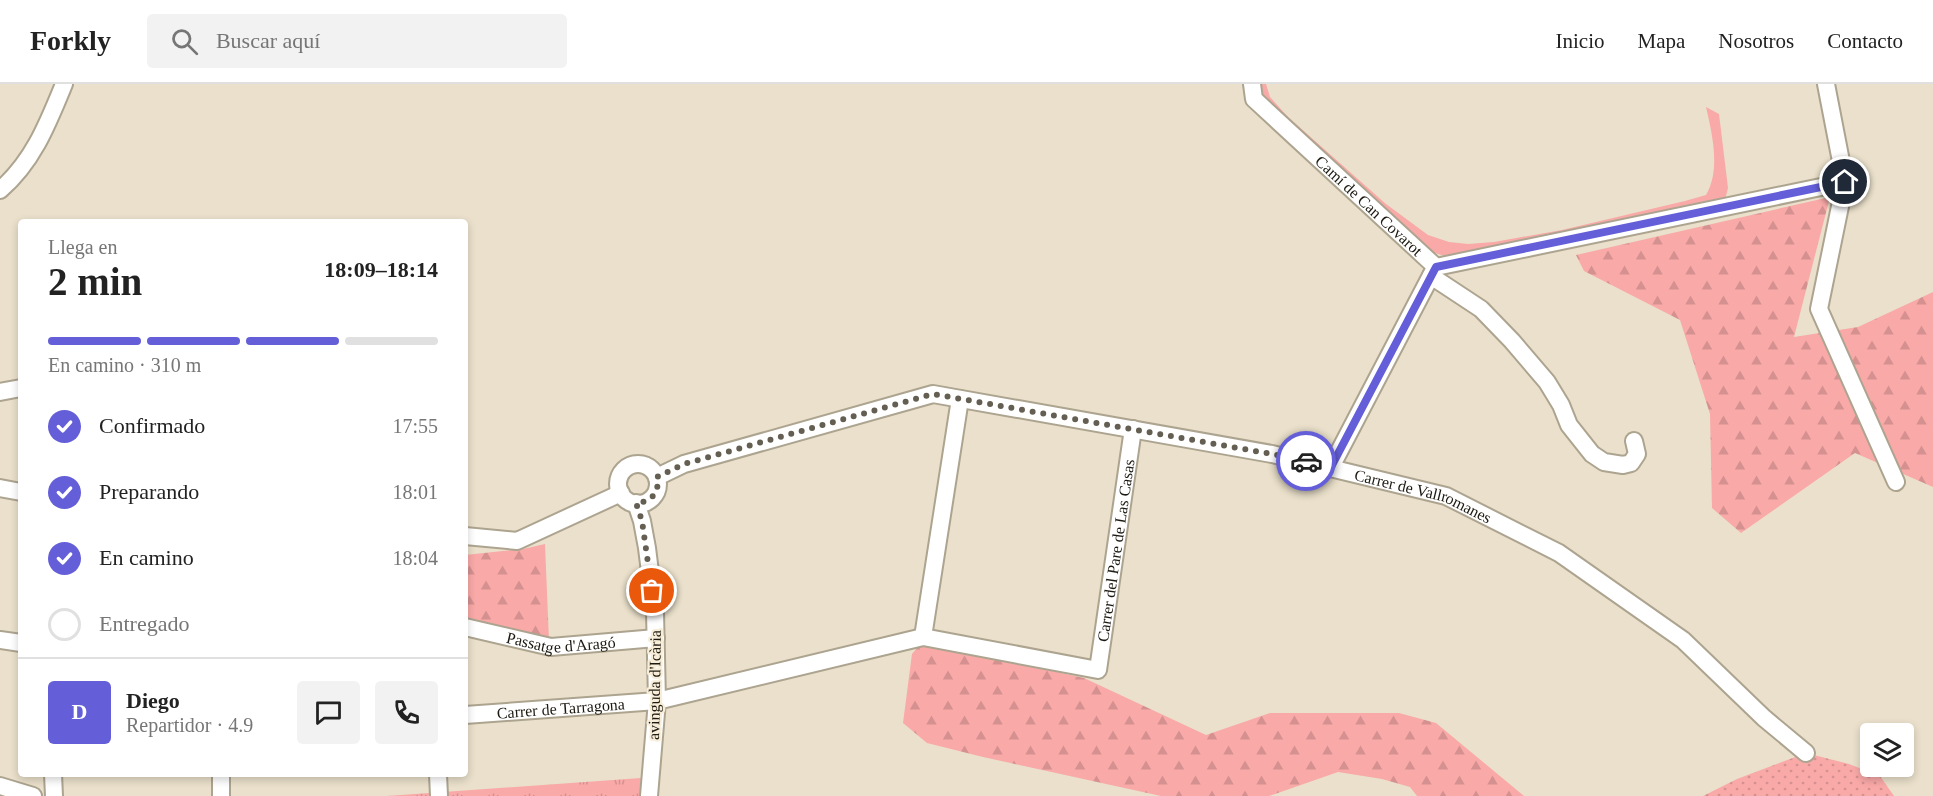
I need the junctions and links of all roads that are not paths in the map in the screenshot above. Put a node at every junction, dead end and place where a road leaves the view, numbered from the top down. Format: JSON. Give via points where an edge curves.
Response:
{"nodes":[{"id":1,"x":64,"y":84,"type":"edge"},
{"id":2,"x":1252,"y":84,"type":"edge"},
{"id":3,"x":1826,"y":84,"type":"edge"},
{"id":4,"x":1845,"y":182,"type":"junction"},
{"id":5,"x":0,"y":190,"type":"edge"},
{"id":6,"x":1434,"y":272,"type":"junction"},
{"id":7,"x":18,"y":389,"type":"edge"},
{"id":8,"x":0,"y":392,"type":"edge"},
{"id":9,"x":960,"y":399,"type":"junction"},
{"id":10,"x":1133,"y":429,"type":"junction"},
{"id":11,"x":1634,"y":441,"type":"dead end"},
{"id":12,"x":1331,"y":467,"type":"junction"},
{"id":13,"x":657,"y":477,"type":"junction"},
{"id":14,"x":1896,"y":482,"type":"dead end"},
{"id":15,"x":0,"y":488,"type":"edge"},
{"id":16,"x":18,"y":491,"type":"edge"},
{"id":17,"x":621,"y":493,"type":"junction"},
{"id":18,"x":636,"y":503,"type":"junction"},
{"id":19,"x":468,"y":536,"type":"edge"},
{"id":20,"x":468,"y":628,"type":"edge"},
{"id":21,"x":923,"y":637,"type":"junction"},
{"id":22,"x":656,"y":638,"type":"junction"},
{"id":23,"x":0,"y":640,"type":"edge"},
{"id":24,"x":18,"y":643,"type":"edge"},
{"id":25,"x":657,"y":700,"type":"junction"},
{"id":26,"x":468,"y":715,"type":"edge"},
{"id":27,"x":1806,"y":753,"type":"dead end"},
{"id":28,"x":53,"y":777,"type":"edge"},
{"id":29,"x":221,"y":777,"type":"edge"},
{"id":30,"x":438,"y":777,"type":"edge"},
{"id":31,"x":0,"y":786,"type":"edge"},
{"id":32,"x":33,"y":796,"type":"edge"},
{"id":33,"x":54,"y":796,"type":"edge"},
{"id":34,"x":221,"y":796,"type":"edge"},
{"id":35,"x":438,"y":796,"type":"edge"},
{"id":36,"x":649,"y":796,"type":"edge"}],
"edges":[{"from":1,"to":5,"type":"street","via":[[29,158]]},
{"from":2,"to":6,"type":"street","name":"Camí de Can Covarot","via":[[1254,99]]},
{"from":3,"to":4,"type":"street"},
{"from":4,"to":6,"type":"street"},
{"from":4,"to":14,"type":"street","via":[[1819,309]]},
{"from":6,"to":11,"type":"street","via":[[1481,309],[1512,341],[1547,382],[1569,425],[1592,454],[1604,462],[1631,463],[1636,454]]},
{"from":6,"to":12,"type":"street","name":"Camí de Can Covarot"},
{"from":7,"to":8,"type":"street"},
{"from":9,"to":10,"type":"street","name":"Carrer de Vallromanes"},
{"from":9,"to":13,"type":"street","name":"Carrer de Vallromanes","via":[[933,394],[684,464]]},
{"from":9,"to":21,"type":"street"},
{"from":10,"to":12,"type":"street","name":"Carrer de Vallromanes"},
{"from":10,"to":21,"type":"street","name":"Carrer del Pare de Las Casas","via":[[1098,670]]},
{"from":12,"to":27,"type":"street","name":"Carrer de Vallromanes","via":[[1446,496],[1559,553],[1683,640]]},
{"from":13,"to":17,"type":"street","via":[[649,467],[630,465],[619,480]]},
{"from":13,"to":18,"type":"street","via":[[654,496]]},
{"from":15,"to":16,"type":"street"},
{"from":17,"to":18,"type":"street"},
{"from":17,"to":19,"type":"street","via":[[517,541]]},
{"from":18,"to":22,"type":"street","name":"avinguda d'Icària","via":[[647,548]]},
{"from":20,"to":22,"type":"street","name":"Passatge d'Aragó","via":[[551,647]]},
{"from":21,"to":25,"type":"street","name":"Carrer de Tarragona"},
{"from":22,"to":25,"type":"street","name":"avinguda d'Icària"},
{"from":23,"to":24,"type":"street"},
{"from":25,"to":26,"type":"street","name":"Carrer de Tarragona"},
{"from":25,"to":36,"type":"street","name":"avinguda d'Icària"},
{"from":28,"to":33,"type":"street"},
{"from":29,"to":34,"type":"street"},
{"from":30,"to":35,"type":"street"},
{"from":31,"to":32,"type":"street"}]}
